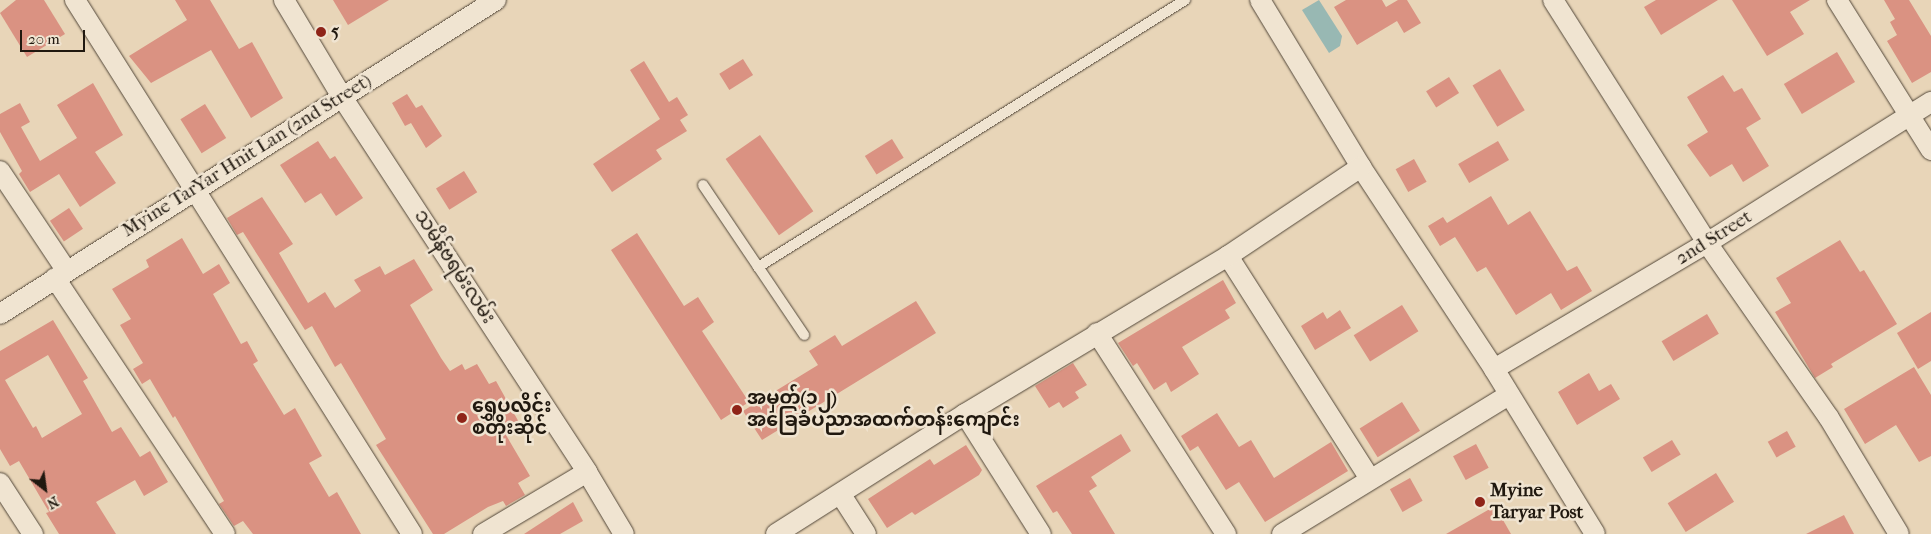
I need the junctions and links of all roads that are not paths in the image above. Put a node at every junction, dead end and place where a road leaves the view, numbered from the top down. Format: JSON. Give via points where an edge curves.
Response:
{"nodes":[{"id":1,"x":75,"y":0,"type":"edge"},
{"id":2,"x":284,"y":0,"type":"edge"},
{"id":3,"x":496,"y":0,"type":"edge"},
{"id":4,"x":1185,"y":0,"type":"edge"},
{"id":5,"x":1260,"y":0,"type":"edge"},
{"id":6,"x":1553,"y":0,"type":"edge"},
{"id":7,"x":1837,"y":0,"type":"edge"},
{"id":8,"x":342,"y":97,"type":"junction"},
{"id":9,"x":1931,"y":102,"type":"edge"},
{"id":10,"x":1910,"y":116,"type":"junction"},
{"id":11,"x":1931,"y":150,"type":"edge"},
{"id":12,"x":1361,"y":166,"type":"junction"},
{"id":13,"x":0,"y":171,"type":"edge"},
{"id":14,"x":704,"y":185,"type":"dead end"},
{"id":15,"x":193,"y":190,"type":"junction"},
{"id":16,"x":1707,"y":243,"type":"junction"},
{"id":17,"x":1228,"y":256,"type":"junction"},
{"id":18,"x":758,"y":266,"type":"junction"},
{"id":19,"x":61,"y":274,"type":"junction"},
{"id":20,"x":0,"y":314,"type":"edge"},
{"id":21,"x":1097,"y":333,"type":"junction"},
{"id":22,"x":804,"y":335,"type":"dead end"},
{"id":23,"x":1494,"y":369,"type":"junction"},
{"id":24,"x":1509,"y":395,"type":"junction"},
{"id":25,"x":965,"y":414,"type":"junction"},
{"id":26,"x":587,"y":472,"type":"junction"},
{"id":27,"x":1370,"y":479,"type":"junction"},
{"id":28,"x":0,"y":482,"type":"edge"},
{"id":29,"x":841,"y":495,"type":"junction"},
{"id":30,"x":33,"y":534,"type":"edge"},
{"id":31,"x":225,"y":534,"type":"edge"},
{"id":32,"x":412,"y":534,"type":"edge"},
{"id":33,"x":483,"y":534,"type":"edge"},
{"id":34,"x":624,"y":534,"type":"edge"},
{"id":35,"x":776,"y":534,"type":"edge"},
{"id":36,"x":866,"y":534,"type":"edge"},
{"id":37,"x":1041,"y":534,"type":"edge"},
{"id":38,"x":1226,"y":534,"type":"edge"},
{"id":39,"x":1282,"y":534,"type":"edge"},
{"id":40,"x":1595,"y":534,"type":"edge"},
{"id":41,"x":1899,"y":534,"type":"edge"}],
"edges":[{"from":1,"to":15,"type":"street"},
{"from":2,"to":8,"type":"street","name":"သမိန်ဗရမ်းလမ်း"},
{"from":3,"to":8,"type":"street","name":"Myine TarYar Hnit Lan (2nd Street)"},
{"from":4,"to":18,"type":"lane"},
{"from":5,"to":12,"type":"street"},
{"from":6,"to":16,"type":"street"},
{"from":7,"to":10,"type":"street"},
{"from":8,"to":15,"type":"street","name":"Myine TarYar Hnit Lan (2nd Street)"},
{"from":8,"to":26,"type":"street","name":"သမိန်ဗရမ်းလမ်း"},
{"from":9,"to":10,"type":"street","name":"2nd Street"},
{"from":10,"to":11,"type":"street"},
{"from":10,"to":16,"type":"street","name":"2nd Street"},
{"from":12,"to":17,"type":"street"},
{"from":12,"to":23,"type":"street"},
{"from":13,"to":19,"type":"street"},
{"from":14,"to":18,"type":"lane"},
{"from":15,"to":19,"type":"street","name":"Myine TarYar Hnit Lan (2nd Street)"},
{"from":15,"to":32,"type":"street"},
{"from":16,"to":23,"type":"street","name":"2nd Street"},
{"from":16,"to":41,"type":"street","via":[[1829,418]]},
{"from":17,"to":21,"type":"street"},
{"from":17,"to":27,"type":"street"},
{"from":18,"to":22,"type":"lane"},
{"from":19,"to":20,"type":"street","name":"Myine TarYar Hnit Lan (2nd Street)"},
{"from":19,"to":31,"type":"street"},
{"from":21,"to":25,"type":"street"},
{"from":21,"to":38,"type":"street"},
{"from":23,"to":24,"type":"street"},
{"from":24,"to":27,"type":"street"},
{"from":24,"to":40,"type":"street"},
{"from":25,"to":29,"type":"street"},
{"from":25,"to":37,"type":"street"},
{"from":26,"to":33,"type":"street"},
{"from":26,"to":34,"type":"street","name":"သမိန်ဗရမ်းလမ်း"},
{"from":27,"to":39,"type":"street"},
{"from":28,"to":30,"type":"street"},
{"from":29,"to":35,"type":"street"},
{"from":29,"to":36,"type":"street"}]}
